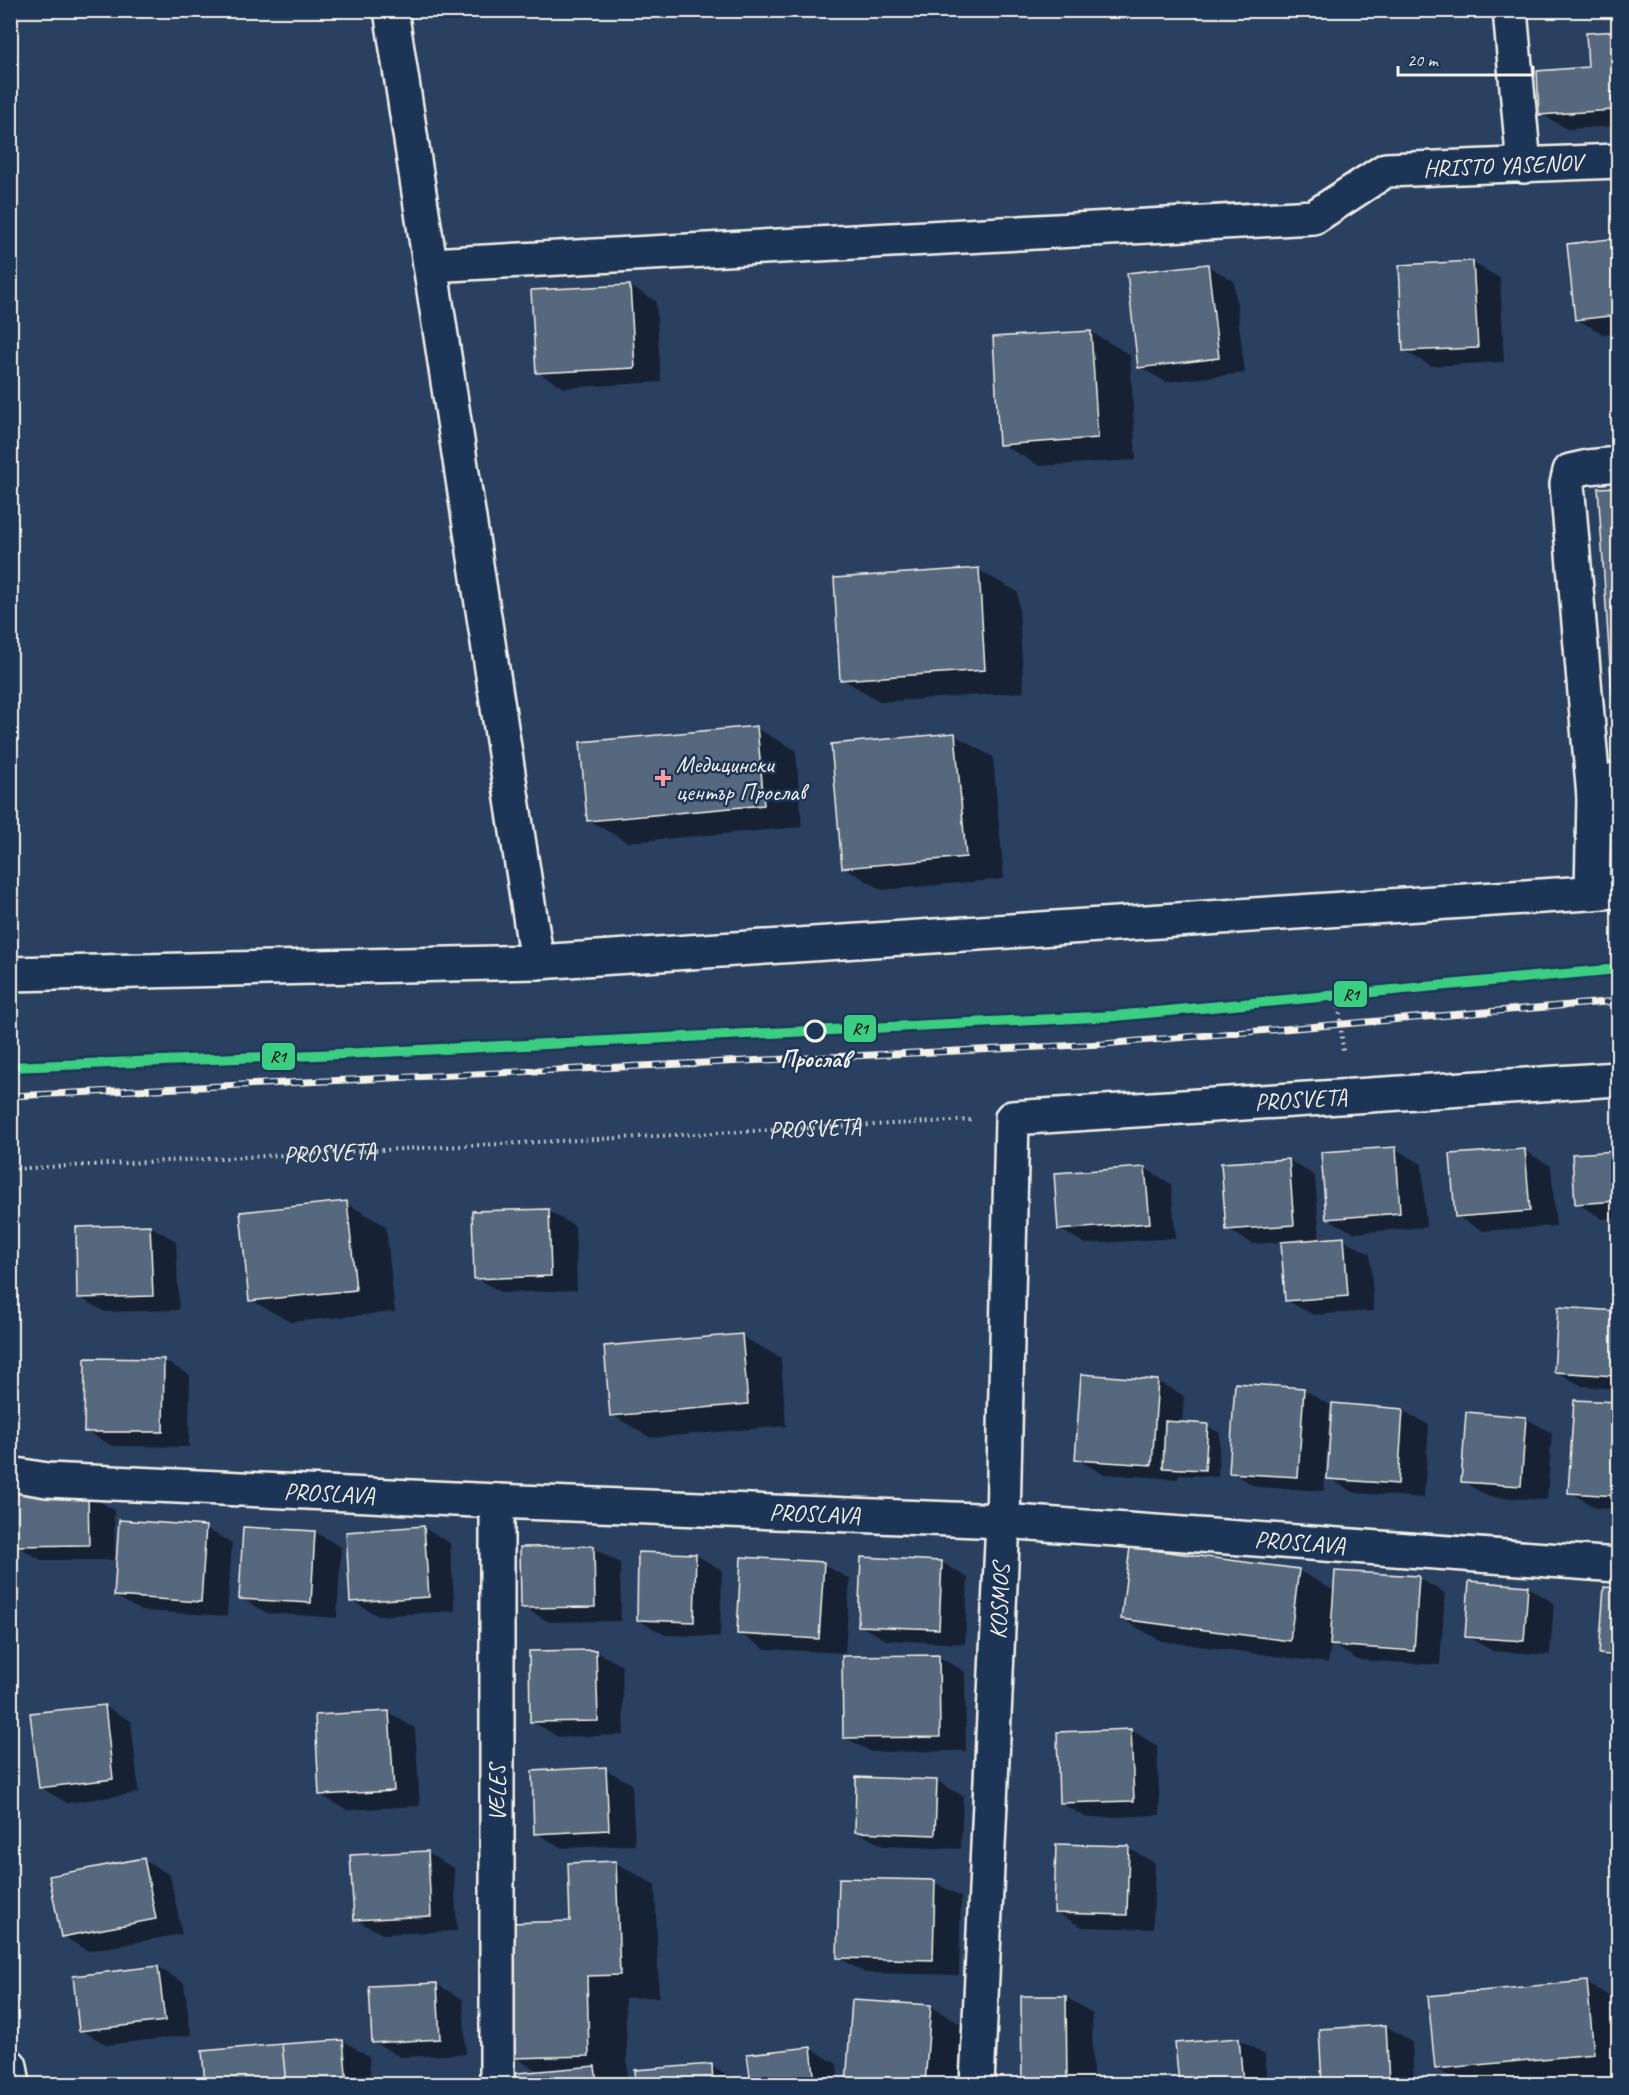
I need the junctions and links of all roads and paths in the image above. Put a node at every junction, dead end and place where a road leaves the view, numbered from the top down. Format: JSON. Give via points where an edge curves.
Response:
{"nodes":[{"id":1,"x":391,"y":10,"type":"edge"},
{"id":2,"x":1510,"y":10,"type":"edge"},
{"id":3,"x":1618,"y":161,"type":"edge"},
{"id":4,"x":1524,"y":166,"type":"junction"},
{"id":5,"x":430,"y":265,"type":"junction"},
{"id":6,"x":1618,"y":464,"type":"edge"},
{"id":7,"x":1606,"y":788,"type":"edge"},
{"id":8,"x":1605,"y":892,"type":"edge"},
{"id":9,"x":537,"y":963,"type":"junction"},
{"id":10,"x":10,"y":974,"type":"edge"},
{"id":11,"x":1337,"y":983,"type":"dead end"},
{"id":12,"x":1343,"y":1051,"type":"dead end"},
{"id":13,"x":1618,"y":1079,"type":"edge"},
{"id":14,"x":1012,"y":1118,"type":"junction"},
{"id":15,"x":10,"y":1169,"type":"edge"},
{"id":16,"x":10,"y":1474,"type":"edge"},
{"id":17,"x":497,"y":1501,"type":"junction"},
{"id":18,"x":1004,"y":1521,"type":"junction"},
{"id":19,"x":1618,"y":1565,"type":"edge"},
{"id":20,"x":10,"y":2066,"type":"edge"},
{"id":21,"x":13,"y":2085,"type":"edge"},
{"id":22,"x":497,"y":2085,"type":"edge"},
{"id":23,"x":977,"y":2085,"type":"edge"}],
"edges":[{"from":1,"to":5,"type":"street"},
{"from":2,"to":4,"type":"street"},
{"from":3,"to":4,"type":"street","name":"HRISTO YASENOV"},
{"from":4,"to":5,"type":"street","name":"HRISTO YASENOV","via":[[1386,171],[1314,217]]},
{"from":5,"to":9,"type":"street"},
{"from":6,"to":7,"type":"street","via":[[1570,471],[1567,484]]},
{"from":7,"to":8,"type":"street"},
{"from":8,"to":9,"type":"street"},
{"from":9,"to":10,"type":"street"},
{"from":11,"to":12,"type":"path"},
{"from":13,"to":14,"type":"street","name":"PROSVETA"},
{"from":14,"to":15,"type":"path","name":"PROSVETA"},
{"from":14,"to":18,"type":"street","name":"KOSMOS"},
{"from":16,"to":17,"type":"street","name":"PROSLAVA","via":[[47,1480]]},
{"from":17,"to":18,"type":"street","name":"PROSLAVA"},
{"from":17,"to":22,"type":"street","name":"VELES"},
{"from":18,"to":19,"type":"street","name":"PROSLAVA"},
{"from":18,"to":23,"type":"street","name":"KOSMOS"},
{"from":20,"to":21,"type":"street"}]}
